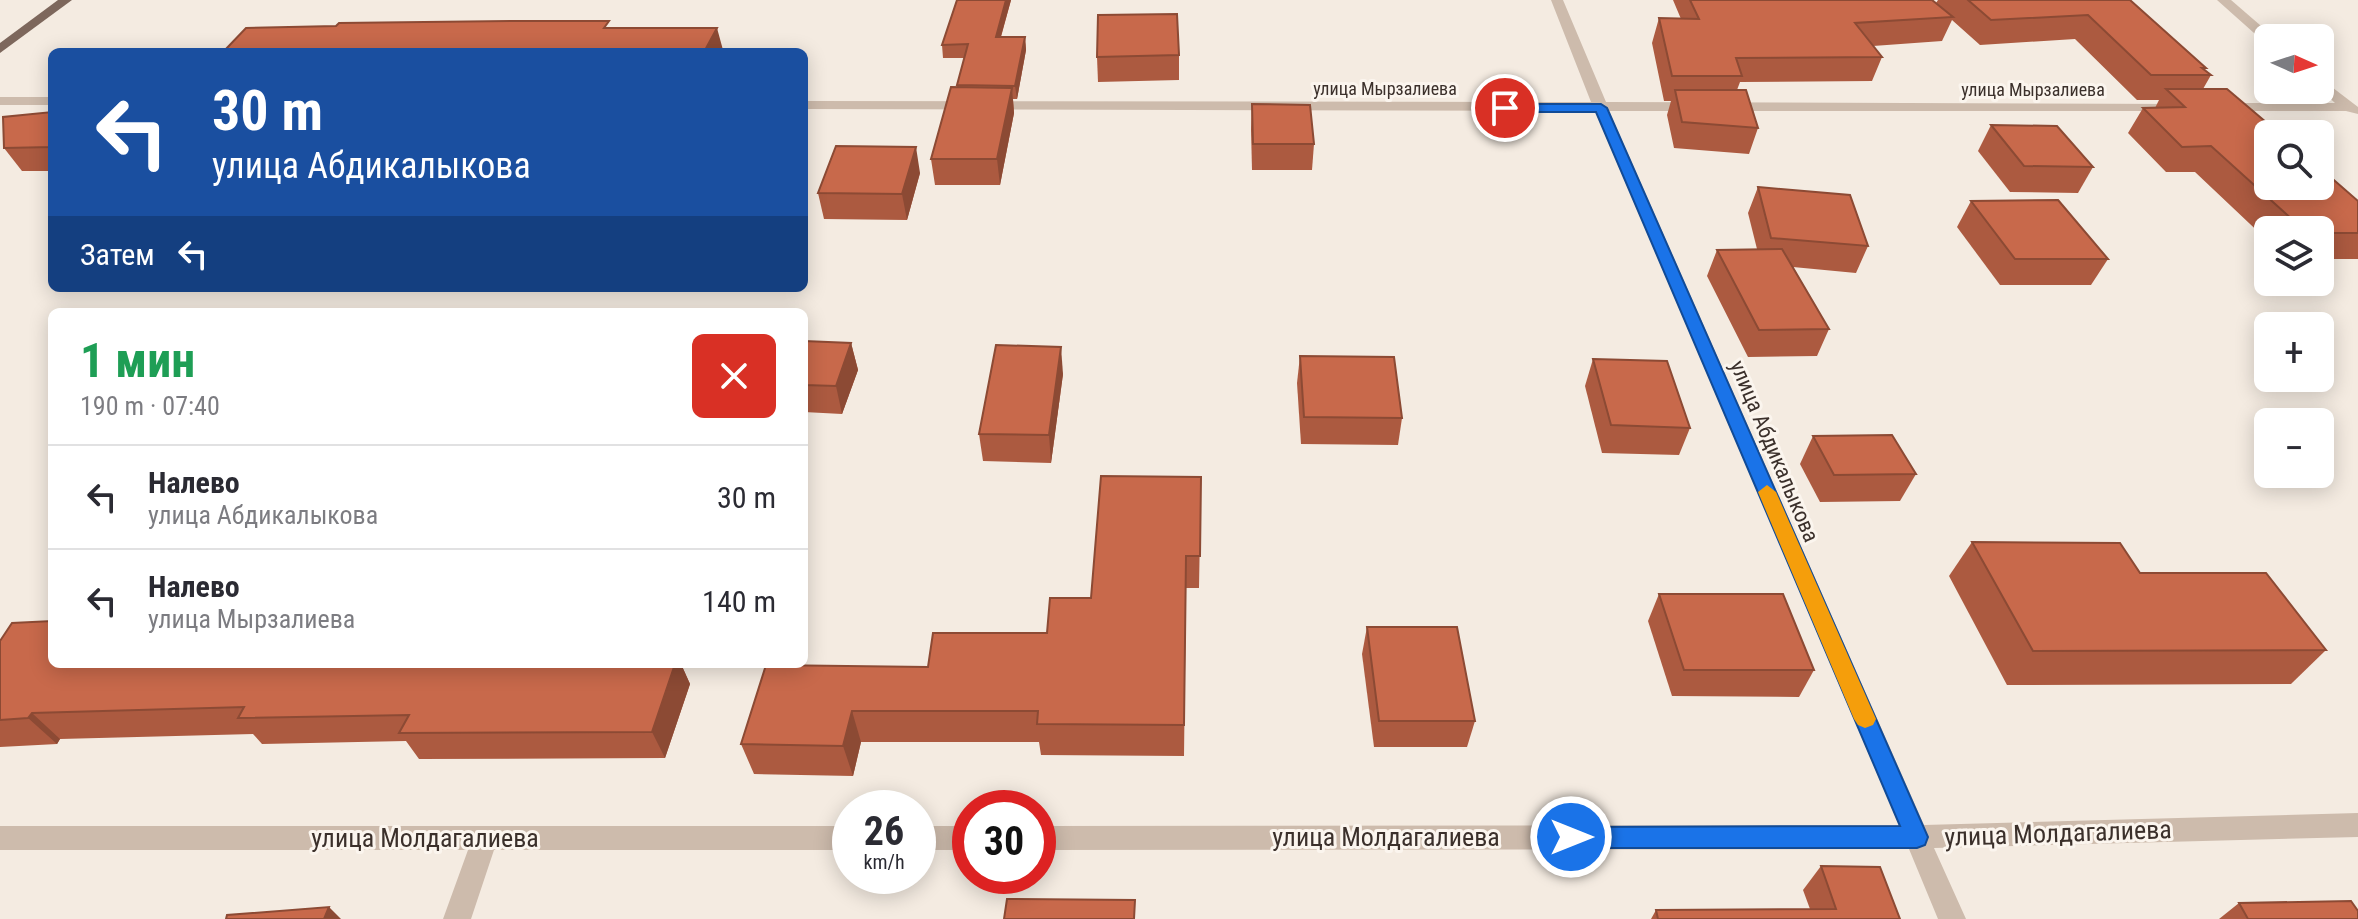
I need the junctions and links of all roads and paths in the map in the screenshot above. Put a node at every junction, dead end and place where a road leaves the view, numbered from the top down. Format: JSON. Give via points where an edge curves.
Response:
{"nodes":[{"id":1,"x":66,"y":0,"type":"edge"},
{"id":2,"x":1557,"y":0,"type":"edge"},
{"id":3,"x":2223,"y":0,"type":"edge"},
{"id":4,"x":2254,"y":26,"type":"edge"},
{"id":5,"x":0,"y":49,"type":"edge"},
{"id":6,"x":2334,"y":94,"type":"edge"},
{"id":7,"x":0,"y":101,"type":"edge"},
{"id":8,"x":48,"y":101,"type":"edge"},
{"id":9,"x":808,"y":105,"type":"edge"},
{"id":10,"x":1601,"y":108,"type":"junction"},
{"id":11,"x":2354,"y":111,"type":"edge"},
{"id":12,"x":2358,"y":825,"type":"edge"},
{"id":13,"x":1917,"y":837,"type":"junction"},
{"id":14,"x":0,"y":838,"type":"edge"},
{"id":15,"x":485,"y":838,"type":"junction"},
{"id":16,"x":832,"y":838,"type":"edge"},
{"id":17,"x":1056,"y":838,"type":"edge"},
{"id":18,"x":457,"y":919,"type":"edge"},
{"id":19,"x":1952,"y":919,"type":"edge"}],
"edges":[{"from":1,"to":5,"type":"main road"},
{"from":2,"to":10,"type":"street","name":"улица Абдикалыкова"},
{"from":3,"to":4,"type":"street"},
{"from":6,"to":11,"type":"street"},
{"from":7,"to":8,"type":"street"},
{"from":9,"to":10,"type":"street","name":"улица Мырзалиева"},
{"from":10,"to":11,"type":"street","name":"улица Мырзалиева"},
{"from":10,"to":13,"type":"street","name":"улица Абдикалыкова"},
{"from":12,"to":13,"type":"street","name":"улица Молдагалиева"},
{"from":13,"to":17,"type":"street","name":"улица Молдагалиева"},
{"from":13,"to":19,"type":"street","name":"улица Абдикалыкова"},
{"from":14,"to":15,"type":"street","name":"улица Молдагалиева"},
{"from":15,"to":16,"type":"street","name":"улица Молдагалиева"},
{"from":15,"to":18,"type":"street"}]}
